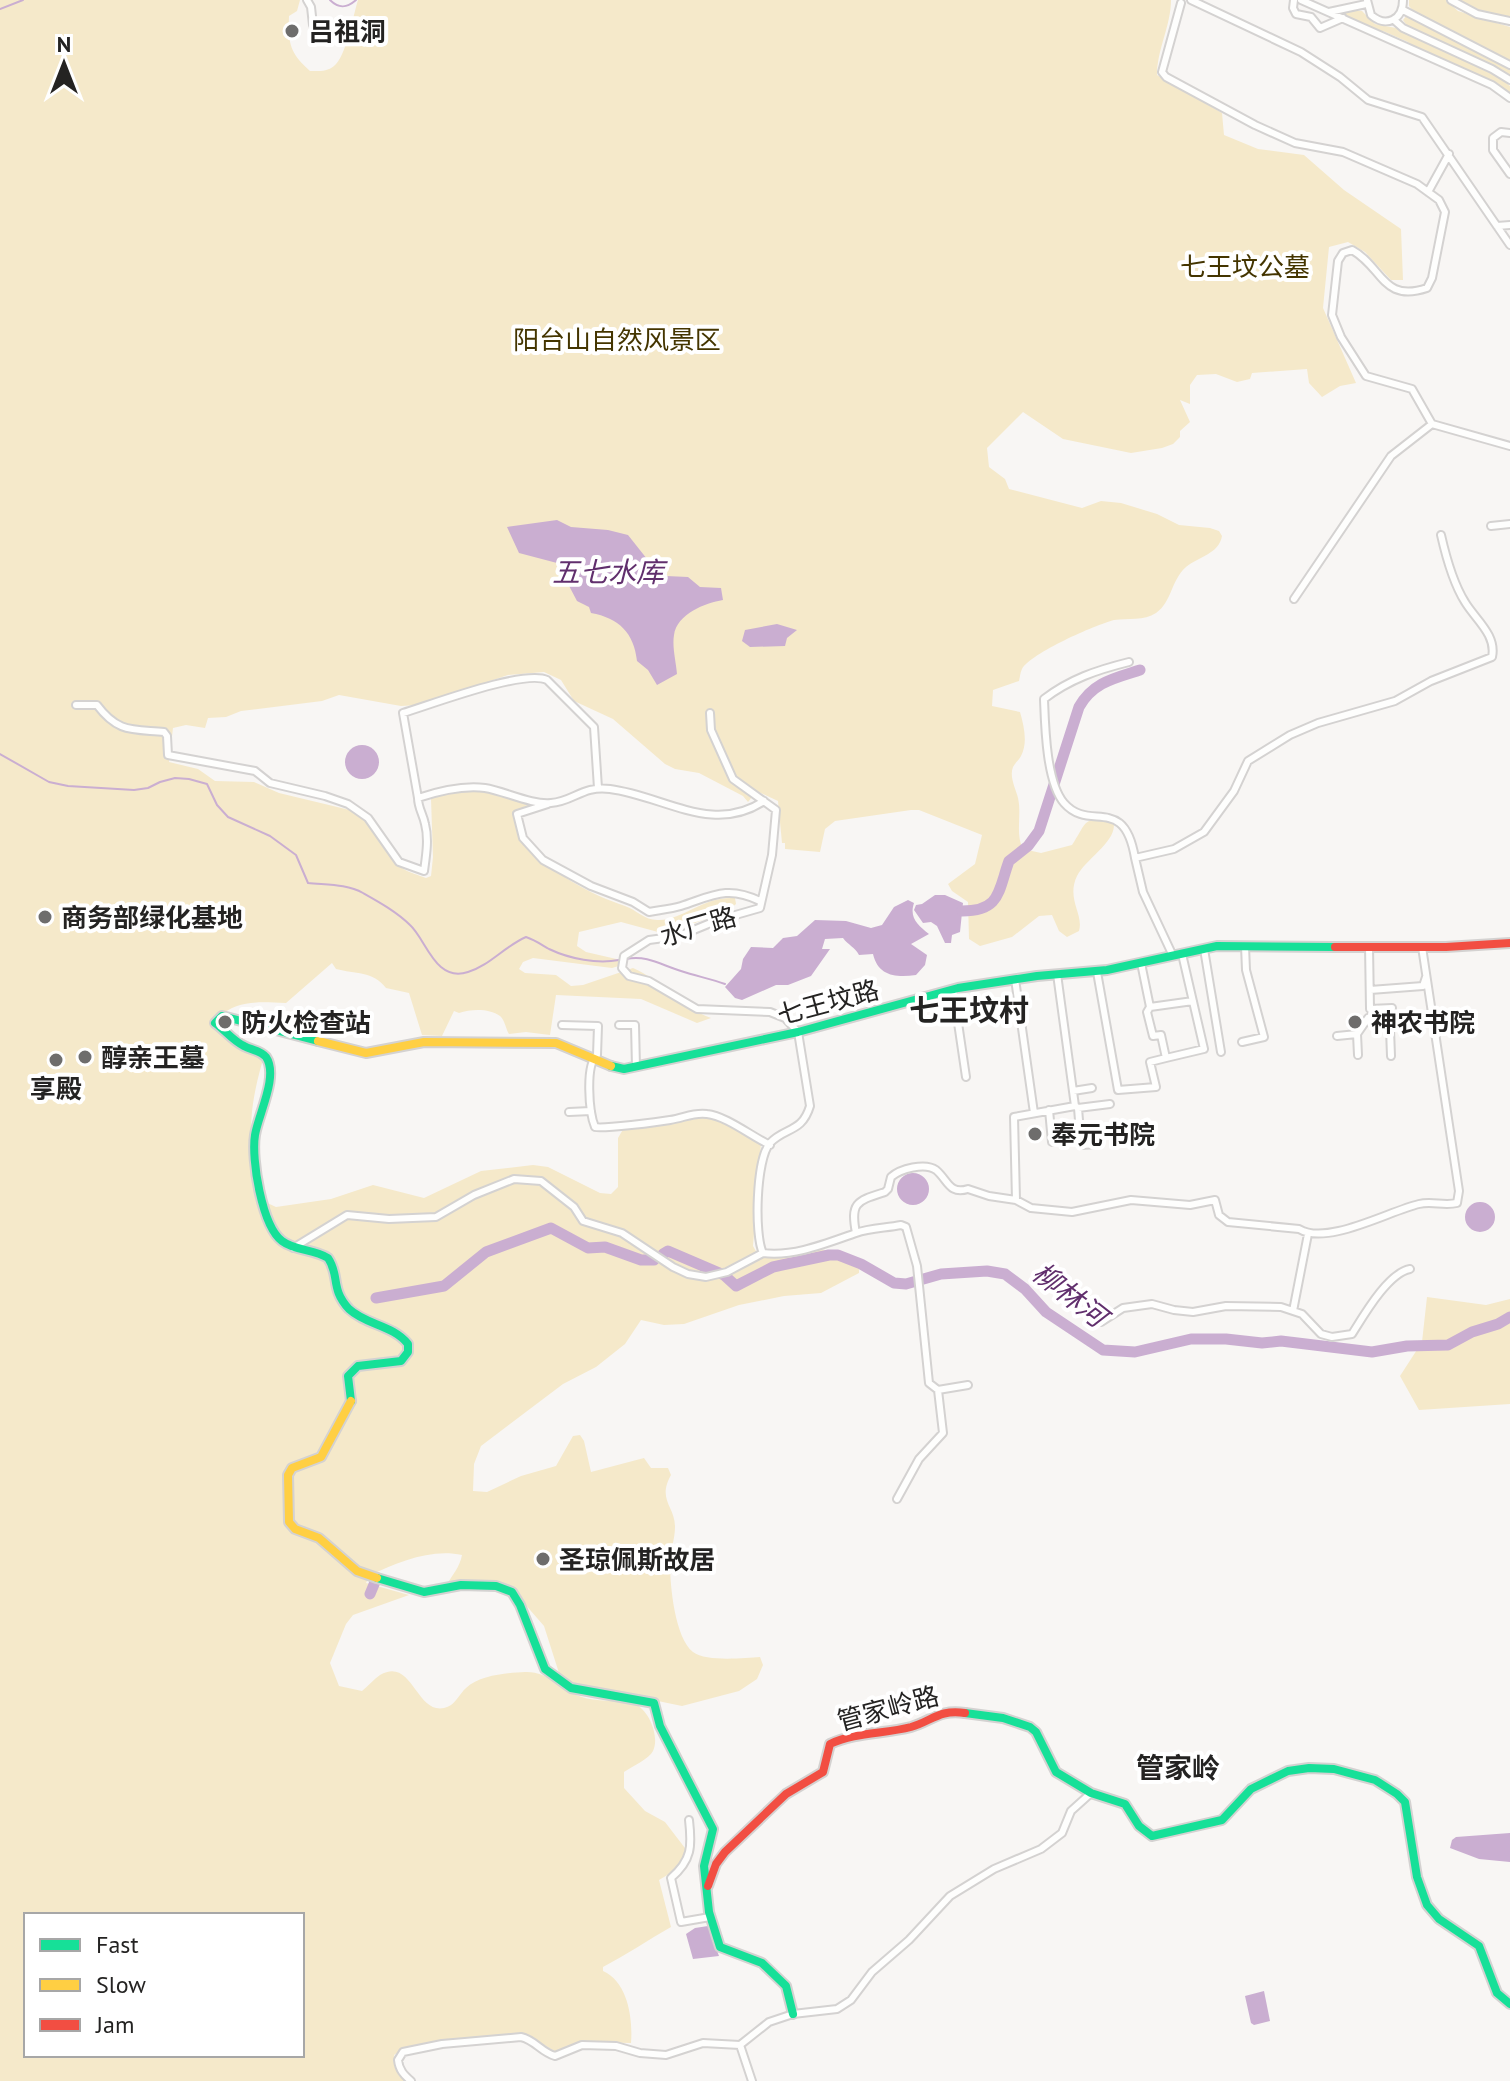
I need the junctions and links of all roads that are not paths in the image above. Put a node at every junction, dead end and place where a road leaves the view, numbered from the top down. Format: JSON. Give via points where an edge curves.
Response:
{"nodes":[{"id":1,"x":307,"y":0,"type":"edge"},
{"id":2,"x":1191,"y":0,"type":"edge"},
{"id":3,"x":1294,"y":0,"type":"edge"},
{"id":4,"x":1301,"y":0,"type":"edge"},
{"id":5,"x":1403,"y":0,"type":"edge"},
{"id":6,"x":1451,"y":0,"type":"edge"},
{"id":7,"x":1180,"y":2,"type":"edge"},
{"id":8,"x":1366,"y":2,"type":"edge"},
{"id":9,"x":1403,"y":10,"type":"junction"},
{"id":10,"x":1329,"y":12,"type":"junction"},
{"id":11,"x":1343,"y":18,"type":"junction"},
{"id":12,"x":1394,"y":20,"type":"junction"},
{"id":13,"x":1510,"y":21,"type":"edge"},
{"id":14,"x":313,"y":25,"type":"dead end"},
{"id":15,"x":1510,"y":65,"type":"edge"},
{"id":16,"x":1510,"y":80,"type":"edge"},
{"id":17,"x":1510,"y":98,"type":"edge"},
{"id":18,"x":1510,"y":133,"type":"edge"},
{"id":19,"x":1449,"y":154,"type":"junction"},
{"id":20,"x":1510,"y":174,"type":"edge"},
{"id":21,"x":1428,"y":192,"type":"junction"},
{"id":22,"x":1510,"y":225,"type":"edge"},
{"id":23,"x":1497,"y":226,"type":"junction"},
{"id":24,"x":1510,"y":245,"type":"edge"},
{"id":25,"x":1432,"y":424,"type":"junction"},
{"id":26,"x":1510,"y":446,"type":"edge"},
{"id":27,"x":1510,"y":524,"type":"edge"},
{"id":28,"x":1491,"y":526,"type":"dead end"},
{"id":29,"x":1441,"y":535,"type":"dead end"},
{"id":30,"x":1294,"y":599,"type":"dead end"},
{"id":31,"x":1129,"y":662,"type":"dead end"},
{"id":32,"x":76,"y":705,"type":"dead end"},
{"id":33,"x":710,"y":713,"type":"dead end"},
{"id":34,"x":598,"y":788,"type":"junction"},
{"id":35,"x":418,"y":798,"type":"junction"},
{"id":36,"x":764,"y":801,"type":"junction"},
{"id":37,"x":551,"y":803,"type":"junction"},
{"id":38,"x":1135,"y":858,"type":"junction"},
{"id":39,"x":760,"y":901,"type":"junction"},
{"id":40,"x":1510,"y":943,"type":"edge"},
{"id":41,"x":1245,"y":946,"type":"junction"},
{"id":42,"x":1369,"y":946,"type":"junction"},
{"id":43,"x":1422,"y":947,"type":"junction"},
{"id":44,"x":1204,"y":949,"type":"junction"},
{"id":45,"x":1178,"y":955,"type":"junction"},
{"id":46,"x":1141,"y":963,"type":"junction"},
{"id":47,"x":1097,"y":972,"type":"junction"},
{"id":48,"x":1057,"y":974,"type":"junction"},
{"id":49,"x":1426,"y":977,"type":"junction"},
{"id":50,"x":1015,"y":979,"type":"junction"},
{"id":51,"x":953,"y":989,"type":"junction"},
{"id":52,"x":1370,"y":990,"type":"junction"},
{"id":53,"x":1193,"y":1001,"type":"junction"},
{"id":54,"x":1150,"y":1007,"type":"junction"},
{"id":55,"x":1392,"y":1008,"type":"dead end"},
{"id":56,"x":1370,"y":1009,"type":"junction"},
{"id":57,"x":1368,"y":1019,"type":"junction"},
{"id":58,"x":562,"y":1025,"type":"dead end"},
{"id":59,"x":619,"y":1025,"type":"dead end"},
{"id":60,"x":798,"y":1032,"type":"junction"},
{"id":61,"x":1357,"y":1034,"type":"junction"},
{"id":62,"x":1337,"y":1036,"type":"dead end"},
{"id":63,"x":1242,"y":1042,"type":"dead end"},
{"id":64,"x":1221,"y":1052,"type":"dead end"},
{"id":65,"x":1358,"y":1055,"type":"dead end"},
{"id":66,"x":1391,"y":1056,"type":"dead end"},
{"id":67,"x":1166,"y":1058,"type":"junction"},
{"id":68,"x":591,"y":1059,"type":"junction"},
{"id":69,"x":636,"y":1067,"type":"junction"},
{"id":70,"x":966,"y":1077,"type":"dead end"},
{"id":71,"x":1092,"y":1088,"type":"dead end"},
{"id":72,"x":1073,"y":1091,"type":"junction"},
{"id":73,"x":1110,"y":1104,"type":"dead end"},
{"id":74,"x":1076,"y":1107,"type":"junction"},
{"id":75,"x":1049,"y":1110,"type":"junction"},
{"id":76,"x":591,"y":1111,"type":"junction"},
{"id":77,"x":569,"y":1112,"type":"dead end"},
{"id":78,"x":1034,"y":1113,"type":"junction"},
{"id":79,"x":1052,"y":1142,"type":"dead end"},
{"id":80,"x":1099,"y":1144,"type":"dead end"},
{"id":81,"x":770,"y":1145,"type":"junction"},
{"id":82,"x":1016,"y":1200,"type":"junction"},
{"id":83,"x":856,"y":1233,"type":"junction"},
{"id":84,"x":1308,"y":1234,"type":"junction"},
{"id":85,"x":293,"y":1248,"type":"junction"},
{"id":86,"x":763,"y":1253,"type":"junction"},
{"id":87,"x":1410,"y":1269,"type":"dead end"},
{"id":88,"x":1293,"y":1311,"type":"junction"},
{"id":89,"x":1101,"y":1322,"type":"dead end"},
{"id":90,"x":968,"y":1385,"type":"dead end"},
{"id":91,"x":938,"y":1390,"type":"junction"},
{"id":92,"x":897,"y":1499,"type":"dead end"},
{"id":93,"x":1091,"y":1793,"type":"junction"},
{"id":94,"x":689,"y":1820,"type":"dead end"},
{"id":95,"x":707,"y":1890,"type":"junction"},
{"id":96,"x":710,"y":1917,"type":"junction"},
{"id":97,"x":1510,"y":2004,"type":"edge"},
{"id":98,"x":793,"y":2014,"type":"junction"},
{"id":99,"x":740,"y":2045,"type":"junction"},
{"id":100,"x":411,"y":2081,"type":"edge"},
{"id":101,"x":752,"y":2081,"type":"edge"}],
"edges":[{"from":1,"to":14,"type":"street"},
{"from":2,"to":7,"type":"street"},
{"from":2,"to":19,"type":"street","via":[[1301,52],[1368,100],[1422,117]]},
{"from":3,"to":11,"type":"street","via":[[1296,14],[1311,17],[1320,28]]},
{"from":4,"to":10,"type":"street"},
{"from":5,"to":9,"type":"street"},
{"from":6,"to":13,"type":"street","via":[[1477,14]]},
{"from":7,"to":21,"type":"street","via":[[1164,58],[1166,77],[1295,143],[1343,152]]},
{"from":8,"to":10,"type":"street"},
{"from":8,"to":12,"type":"street","via":[[1376,20]]},
{"from":9,"to":12,"type":"street"},
{"from":9,"to":15,"type":"street"},
{"from":10,"to":11,"type":"street"},
{"from":11,"to":17,"type":"street"},
{"from":12,"to":16,"type":"street"},
{"from":18,"to":20,"type":"street","via":[[1493,138],[1493,150]]},
{"from":19,"to":21,"type":"street"},
{"from":19,"to":23,"type":"street"},
{"from":21,"to":25,"type":"street","via":[[1445,212],[1427,288],[1393,289],[1352,250],[1338,261],[1332,315],[1366,376],[1412,389]]},
{"from":22,"to":23,"type":"street"},
{"from":23,"to":24,"type":"street"},
{"from":25,"to":26,"type":"street"},
{"from":25,"to":30,"type":"street","via":[[1391,456]]},
{"from":27,"to":28,"type":"street"},
{"from":29,"to":38,"type":"street","via":[[1465,602],[1487,631],[1492,657],[1395,701],[1290,735],[1248,761],[1204,832],[1174,849]]},
{"from":31,"to":38,"type":"street","via":[[1092,672],[1044,699],[1053,777],[1062,802],[1075,812],[1116,819],[1126,829]]},
{"from":32,"to":35,"type":"street","via":[[97,705],[117,726],[164,732],[168,755],[255,771],[270,783],[348,804],[368,818],[399,862],[424,871],[427,847]]},
{"from":33,"to":36,"type":"street","via":[[711,730],[733,779]]},
{"from":34,"to":35,"type":"street","via":[[594,727],[547,680],[518,678],[403,713]]},
{"from":34,"to":36,"type":"street","via":[[728,816]]},
{"from":34,"to":37,"type":"street"},
{"from":35,"to":37,"type":"street","via":[[445,789],[483,787]]},
{"from":36,"to":39,"type":"street","name":"水厂路","via":[[776,810],[776,824]]},
{"from":37,"to":39,"type":"street","via":[[517,814],[523,838],[543,860],[591,886],[649,912],[716,892]]},
{"from":38,"to":45,"type":"street","via":[[1143,892]]},
{"from":39,"to":60,"type":"street","name":"水厂路","via":[[760,908],[679,936],[649,940],[624,956],[622,968],[697,1009],[770,1012]]},
{"from":40,"to":43,"type":"street","name":"七王坟路"},
{"from":41,"to":42,"type":"street","name":"七王坟路"},
{"from":41,"to":44,"type":"street","name":"七王坟路"},
{"from":41,"to":63,"type":"street","via":[[1264,1037]]},
{"from":42,"to":43,"type":"street","name":"七王坟路"},
{"from":42,"to":52,"type":"street"},
{"from":43,"to":49,"type":"street"},
{"from":44,"to":45,"type":"street","name":"七王坟路"},
{"from":44,"to":64,"type":"street"},
{"from":45,"to":46,"type":"street","name":"七王坟路"},
{"from":45,"to":53,"type":"street"},
{"from":46,"to":47,"type":"street","name":"七王坟路"},
{"from":46,"to":54,"type":"street"},
{"from":47,"to":48,"type":"street","name":"七王坟路"},
{"from":47,"to":67,"type":"street","via":[[1118,1090],[1156,1087],[1150,1062]]},
{"from":48,"to":50,"type":"street","name":"七王坟路"},
{"from":48,"to":72,"type":"street"},
{"from":49,"to":52,"type":"street","via":[[1423,986]]},
{"from":49,"to":84,"type":"street","via":[[1457,1203],[1422,1203],[1339,1230]]},
{"from":50,"to":51,"type":"street","name":"七王坟路"},
{"from":50,"to":78,"type":"street"},
{"from":51,"to":60,"type":"street","name":"七王坟路"},
{"from":51,"to":70,"type":"street"},
{"from":52,"to":56,"type":"street"},
{"from":53,"to":54,"type":"street"},
{"from":53,"to":67,"type":"street","via":[[1204,1049]]},
{"from":54,"to":67,"type":"street","via":[[1153,1036],[1161,1035]]},
{"from":55,"to":56,"type":"street"},
{"from":56,"to":57,"type":"street"},
{"from":57,"to":61,"type":"street"},
{"from":57,"to":66,"type":"street","via":[[1390,1029]]},
{"from":58,"to":68,"type":"street","via":[[598,1026],[597,1055]]},
{"from":59,"to":69,"type":"street","via":[[635,1025]]},
{"from":60,"to":69,"type":"street","name":"七王坟路"},
{"from":60,"to":81,"type":"street","via":[[810,1106],[797,1127]]},
{"from":61,"to":62,"type":"street"},
{"from":61,"to":65,"type":"street"},
{"from":68,"to":69,"type":"street","name":"七王坟路","via":[[624,1069]]},
{"from":68,"to":76,"type":"street"},
{"from":68,"to":85,"type":"street","name":"七王坟路","via":[[556,1043],[530,1041],[424,1042],[366,1053],[222,1016],[215,1023],[267,1058],[255,1155],[272,1229]]},
{"from":71,"to":72,"type":"street"},
{"from":72,"to":74,"type":"street"},
{"from":73,"to":74,"type":"street"},
{"from":74,"to":75,"type":"street"},
{"from":74,"to":80,"type":"street","via":[[1081,1145]]},
{"from":75,"to":78,"type":"street"},
{"from":75,"to":79,"type":"street"},
{"from":76,"to":77,"type":"street"},
{"from":76,"to":81,"type":"street","via":[[599,1128],[709,1114]]},
{"from":78,"to":82,"type":"street","via":[[1014,1117]]},
{"from":81,"to":86,"type":"street","via":[[762,1160],[759,1205],[758,1243]]},
{"from":82,"to":83,"type":"street","via":[[949,1188],[930,1168],[907,1169],[891,1177],[885,1192],[854,1208]]},
{"from":82,"to":84,"type":"street","via":[[1031,1208],[1072,1212],[1131,1200],[1190,1205],[1215,1200],[1219,1215],[1228,1222]]},
{"from":83,"to":86,"type":"street","via":[[821,1247]]},
{"from":83,"to":91,"type":"street","via":[[906,1227],[917,1266],[929,1383]]},
{"from":84,"to":88,"type":"street"},
{"from":85,"to":86,"type":"street","via":[[347,1215],[436,1217],[474,1195],[514,1179],[531,1179],[548,1186],[583,1221],[622,1233],[698,1277],[723,1273]]},
{"from":85,"to":95,"type":"street","via":[[326,1256],[333,1265],[338,1295],[357,1315],[404,1337],[409,1347],[401,1361],[358,1366],[348,1376],[349,1408],[321,1457],[292,1468],[288,1475],[289,1522],[319,1538],[357,1571],[388,1581],[424,1592],[461,1585],[512,1592],[545,1669],[571,1688],[654,1703],[660,1726],[713,1829],[704,1866]]},
{"from":87,"to":88,"type":"street","via":[[1394,1277],[1352,1334],[1321,1334]]},
{"from":88,"to":89,"type":"street","via":[[1226,1306],[1193,1312],[1152,1304],[1123,1308]]},
{"from":90,"to":91,"type":"street"},
{"from":91,"to":92,"type":"street","via":[[943,1433],[919,1459]]},
{"from":93,"to":95,"type":"street","name":"管家岭路","via":[[1056,1772],[1030,1727],[1003,1718],[942,1712],[914,1726],[830,1744],[823,1772],[786,1794],[725,1852]]},
{"from":93,"to":97,"type":"street","name":"管家岭路","via":[[1125,1804],[1143,1832],[1157,1837],[1222,1820],[1253,1786],[1293,1771],[1321,1768],[1382,1781],[1405,1802],[1429,1909],[1476,1943],[1494,1990]]},
{"from":93,"to":98,"type":"street","via":[[1071,1811],[1062,1833],[1041,1849],[950,1896],[872,1972],[851,2000],[825,2012]]},
{"from":94,"to":96,"type":"street","via":[[687,1861],[671,1878],[681,1922]]},
{"from":95,"to":96,"type":"street"},
{"from":96,"to":98,"type":"street","via":[[720,1947],[762,1963],[786,1986]]},
{"from":98,"to":99,"type":"street","via":[[765,2024]]},
{"from":99,"to":100,"type":"street","via":[[703,2043],[666,2055],[582,2045],[555,2056],[526,2038],[456,2042],[403,2052],[398,2065]]},
{"from":99,"to":101,"type":"street"}]}
